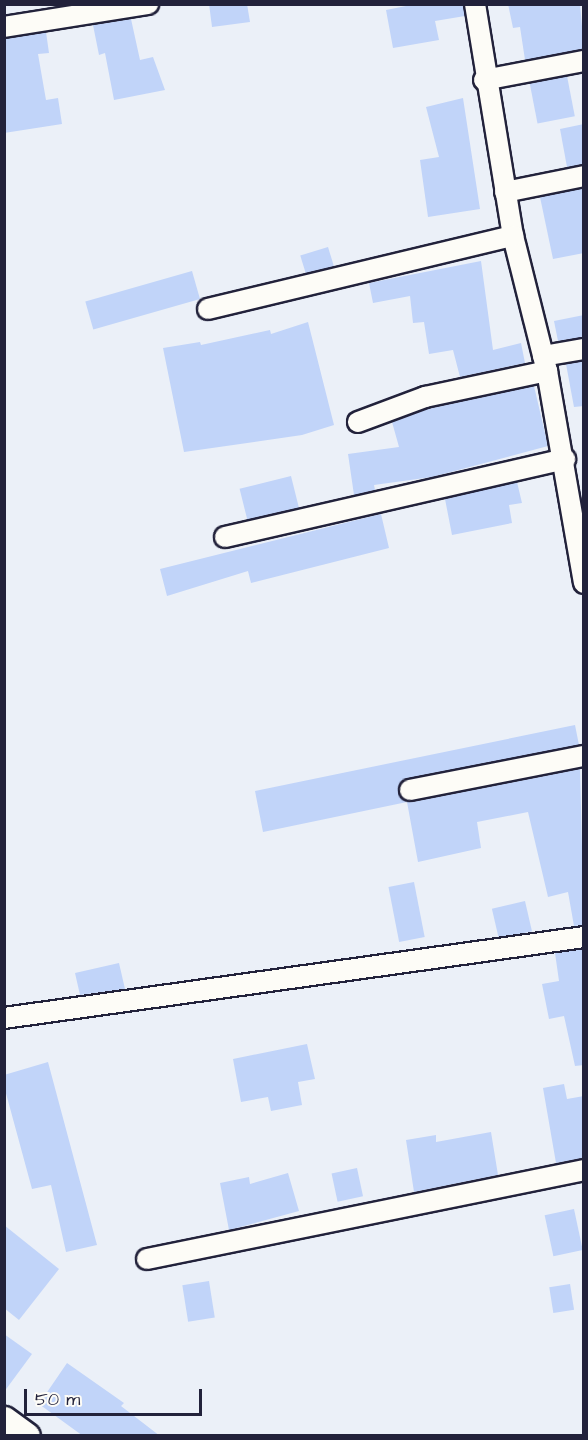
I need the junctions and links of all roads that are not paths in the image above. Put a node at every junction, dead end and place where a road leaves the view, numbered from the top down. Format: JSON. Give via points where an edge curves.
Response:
{"nodes":[{"id":1,"x":148,"y":4,"type":"edge"},
{"id":2,"x":475,"y":4,"type":"edge"},
{"id":3,"x":4,"y":27,"type":"edge"},
{"id":4,"x":584,"y":61,"type":"edge"},
{"id":5,"x":484,"y":80,"type":"junction"},
{"id":6,"x":584,"y":176,"type":"edge"},
{"id":7,"x":505,"y":192,"type":"junction"},
{"id":8,"x":513,"y":236,"type":"junction"},
{"id":9,"x":208,"y":309,"type":"dead end"},
{"id":10,"x":584,"y":349,"type":"edge"},
{"id":11,"x":545,"y":364,"type":"junction"},
{"id":12,"x":358,"y":422,"type":"dead end"},
{"id":13,"x":565,"y":459,"type":"junction"},
{"id":14,"x":225,"y":537,"type":"dead end"},
{"id":15,"x":584,"y":583,"type":"edge"},
{"id":16,"x":584,"y":756,"type":"edge"},
{"id":17,"x":410,"y":790,"type":"dead end"},
{"id":18,"x":584,"y":937,"type":"edge"},
{"id":19,"x":4,"y":1018,"type":"edge"},
{"id":20,"x":584,"y":1170,"type":"edge"},
{"id":21,"x":147,"y":1259,"type":"dead end"},
{"id":22,"x":4,"y":1420,"type":"edge"},
{"id":23,"x":26,"y":1436,"type":"edge"}],
"edges":[{"from":1,"to":3,"type":"street"},
{"from":2,"to":5,"type":"street"},
{"from":4,"to":5,"type":"street"},
{"from":5,"to":7,"type":"street"},
{"from":6,"to":7,"type":"street"},
{"from":7,"to":8,"type":"street"},
{"from":8,"to":9,"type":"street"},
{"from":8,"to":11,"type":"street"},
{"from":10,"to":11,"type":"street"},
{"from":11,"to":12,"type":"street","via":[[425,397]]},
{"from":11,"to":13,"type":"street"},
{"from":13,"to":14,"type":"street"},
{"from":13,"to":15,"type":"street"},
{"from":16,"to":17,"type":"street"},
{"from":18,"to":19,"type":"street"},
{"from":20,"to":21,"type":"street"},
{"from":22,"to":23,"type":"main road"}]}
